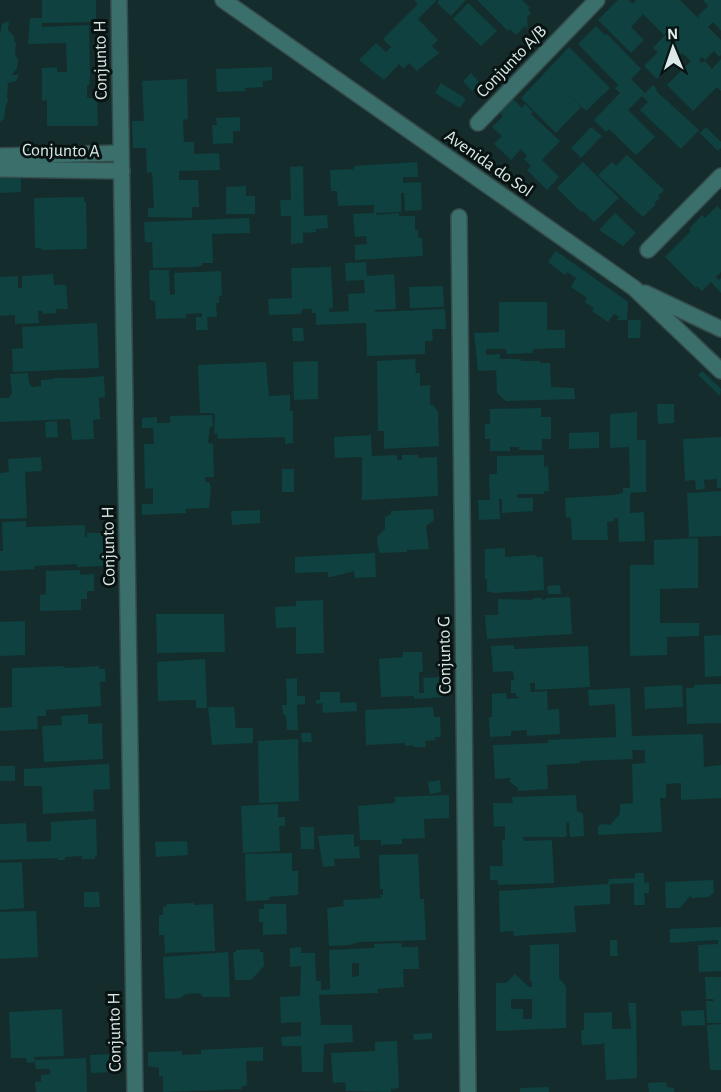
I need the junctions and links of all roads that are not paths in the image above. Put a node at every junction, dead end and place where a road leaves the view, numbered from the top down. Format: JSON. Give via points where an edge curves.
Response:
{"nodes":[{"id":1,"x":119,"y":0,"type":"edge"},
{"id":2,"x":223,"y":0,"type":"edge"},
{"id":3,"x":250,"y":0,"type":"edge"},
{"id":4,"x":597,"y":0,"type":"edge"},
{"id":5,"x":245,"y":16,"type":"junction"},
{"id":6,"x":478,"y":123,"type":"dead end"},
{"id":7,"x":121,"y":153,"type":"junction"},
{"id":8,"x":0,"y":156,"type":"edge"},
{"id":9,"x":0,"y":169,"type":"edge"},
{"id":10,"x":122,"y":171,"type":"junction"},
{"id":11,"x":721,"y":176,"type":"edge"},
{"id":12,"x":459,"y":217,"type":"dead end"},
{"id":13,"x":648,"y":250,"type":"dead end"},
{"id":14,"x":634,"y":288,"type":"junction"},
{"id":15,"x":721,"y":329,"type":"edge"},
{"id":16,"x":718,"y":361,"type":"edge"},
{"id":17,"x":135,"y":1092,"type":"edge"},
{"id":18,"x":468,"y":1092,"type":"edge"}],
"edges":[{"from":1,"to":7,"type":"street","name":"Conjunto H"},
{"from":2,"to":5,"type":"street","name":"Avenida do Sol"},
{"from":3,"to":5,"type":"street"},
{"from":4,"to":6,"type":"street","name":"Conjunto A/B"},
{"from":5,"to":14,"type":"street","name":"Avenida do Sol"},
{"from":7,"to":8,"type":"street","name":"Conjunto A"},
{"from":7,"to":10,"type":"street","name":"Conjunto H"},
{"from":9,"to":10,"type":"street","name":"Conjunto A"},
{"from":10,"to":17,"type":"street","name":"Conjunto H"},
{"from":11,"to":13,"type":"street"},
{"from":12,"to":18,"type":"street","name":"Conjunto G"},
{"from":14,"to":15,"type":"street"},
{"from":14,"to":16,"type":"street","name":"Avenida do Sol"}]}
